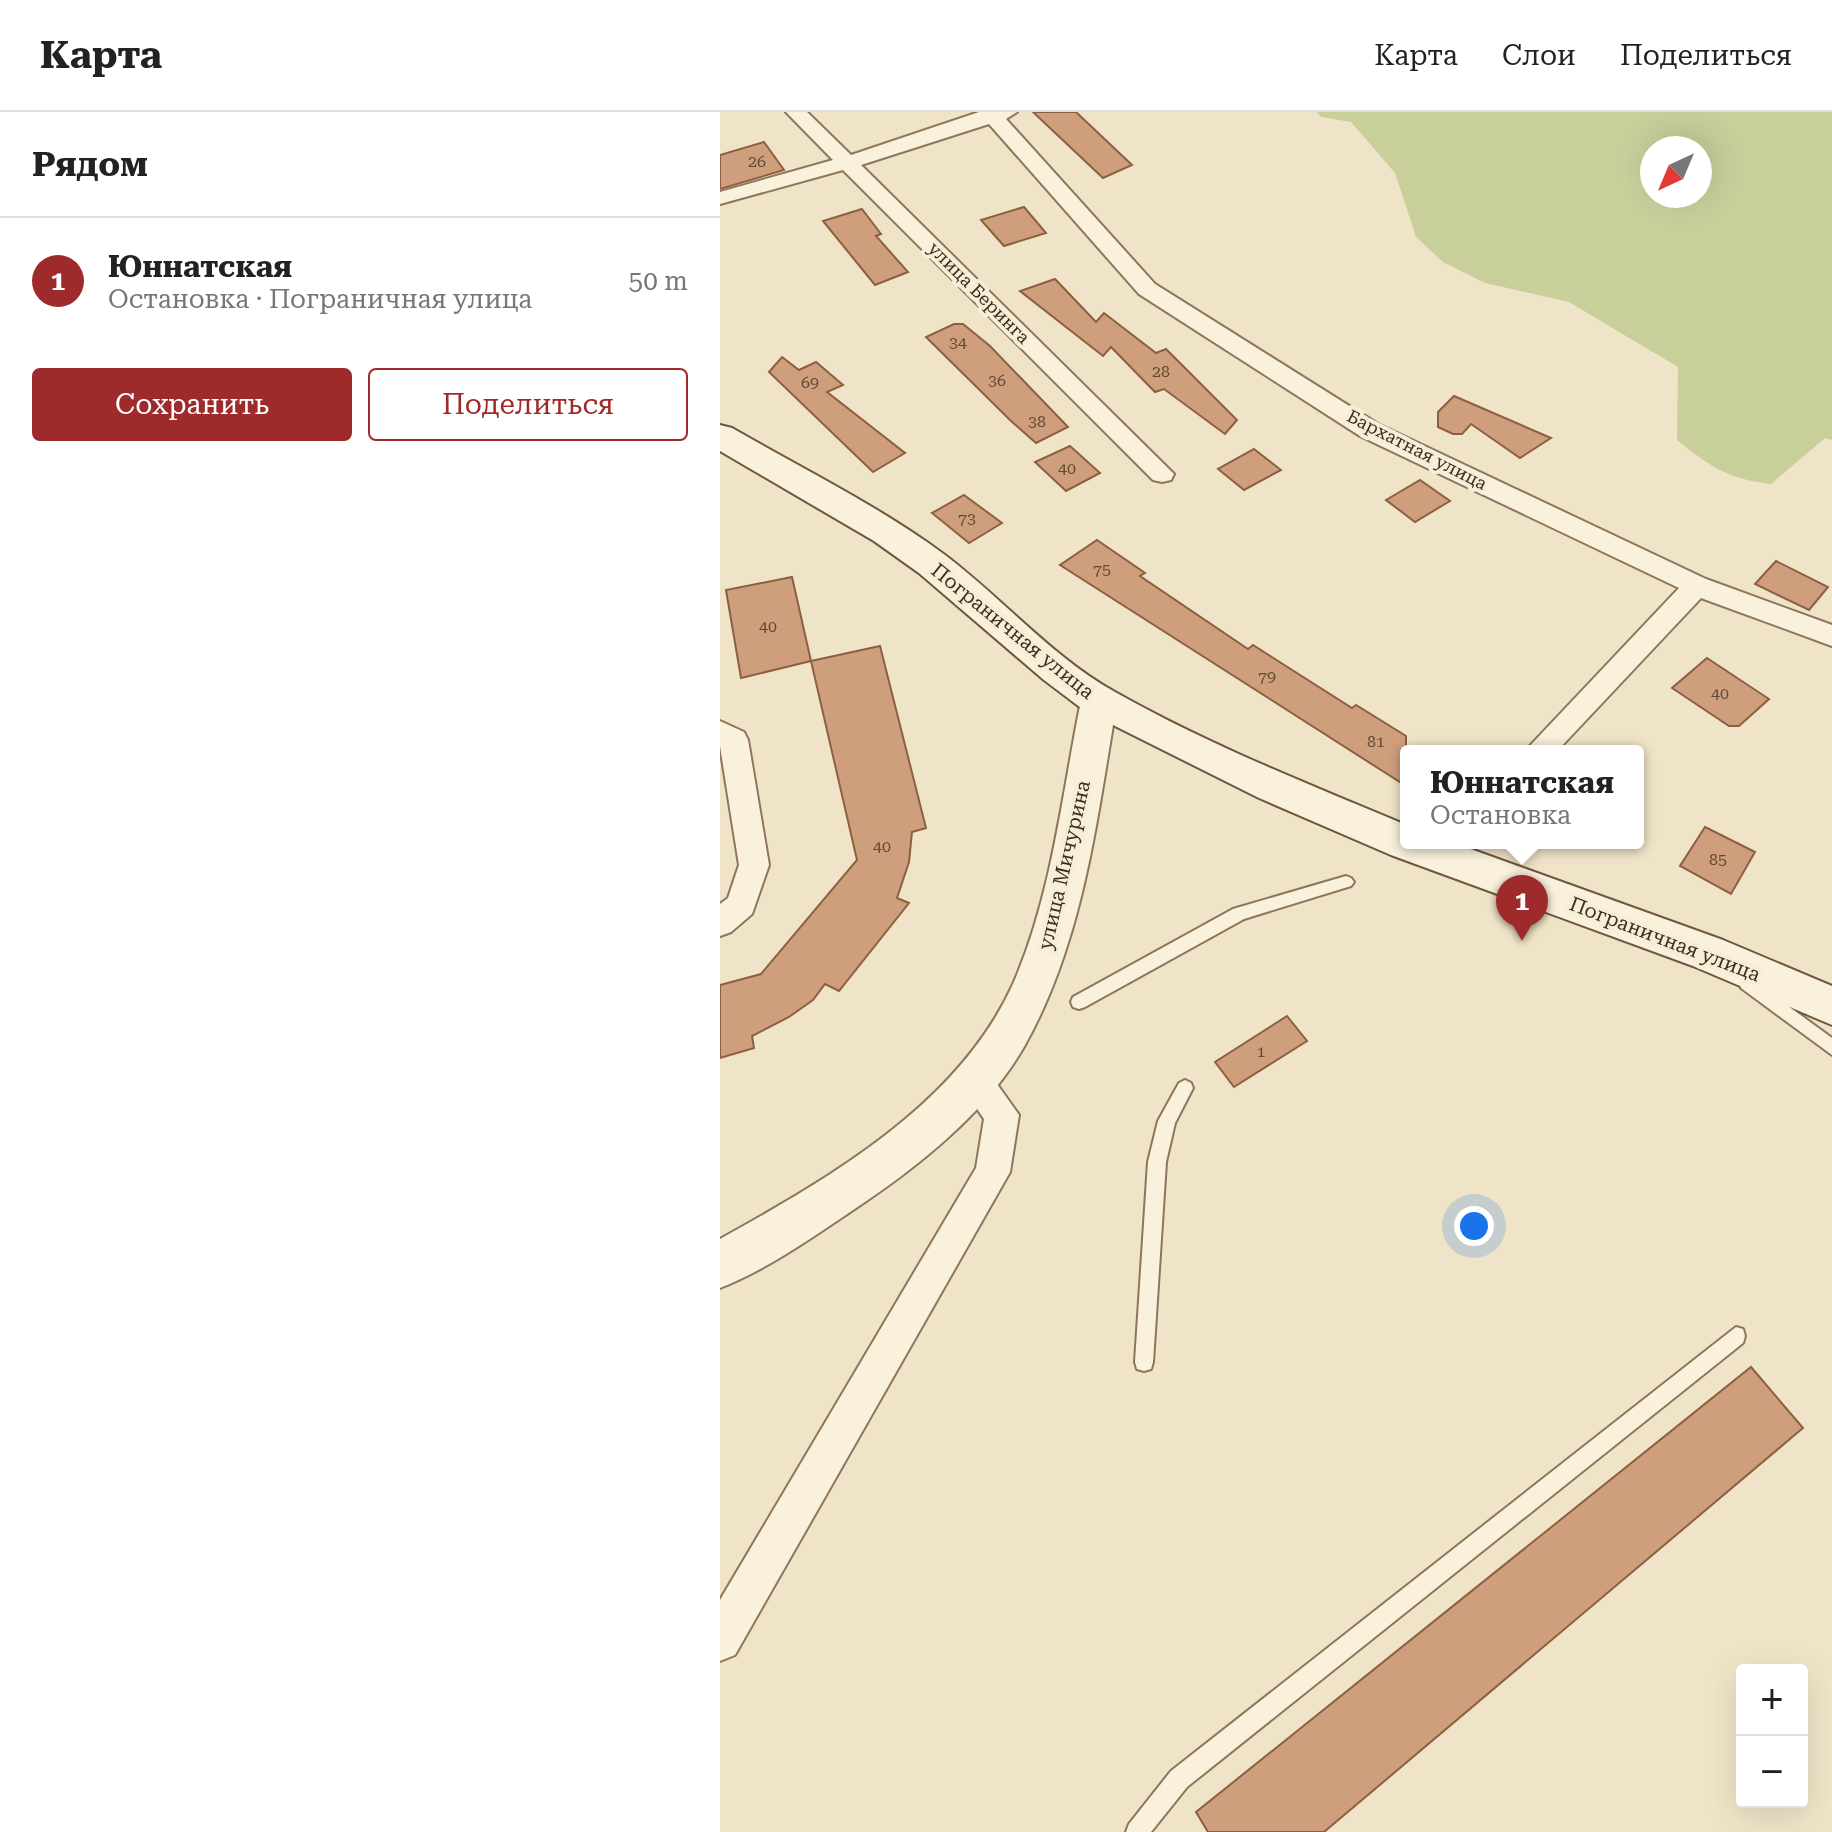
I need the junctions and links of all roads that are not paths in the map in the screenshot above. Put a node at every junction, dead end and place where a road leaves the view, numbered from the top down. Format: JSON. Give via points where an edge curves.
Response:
{"nodes":[{"id":1,"x":796,"y":112,"type":"edge"},
{"id":2,"x":997,"y":113,"type":"edge"},
{"id":3,"x":848,"y":162,"type":"junction"},
{"id":4,"x":720,"y":198,"type":"edge"},
{"id":5,"x":720,"y":436,"type":"edge"},
{"id":6,"x":1162,"y":474,"type":"dead end"},
{"id":7,"x":1697,"y":586,"type":"junction"},
{"id":8,"x":1832,"y":636,"type":"edge"},
{"id":9,"x":1099,"y":701,"type":"junction"},
{"id":10,"x":720,"y":732,"type":"edge"},
{"id":11,"x":1545,"y":745,"type":"edge"},
{"id":12,"x":1400,"y":836,"type":"edge"},
{"id":13,"x":1434,"y":849,"type":"edge"},
{"id":14,"x":1346,"y":882,"type":"dead end"},
{"id":15,"x":720,"y":923,"type":"edge"},
{"id":16,"x":1708,"y":953,"type":"junction"},
{"id":17,"x":1079,"y":1002,"type":"dead end"},
{"id":18,"x":1832,"y":1006,"type":"edge"},
{"id":19,"x":1832,"y":1048,"type":"edge"},
{"id":20,"x":975,"y":1081,"type":"junction"},
{"id":21,"x":1185,"y":1088,"type":"dead end"},
{"id":22,"x":720,"y":1265,"type":"edge"},
{"id":23,"x":1736,"y":1336,"type":"dead end"},
{"id":24,"x":1144,"y":1362,"type":"dead end"},
{"id":25,"x":720,"y":1640,"type":"edge"},
{"id":26,"x":1137,"y":1832,"type":"edge"}],
"edges":[{"from":1,"to":3,"type":"street","name":"улица Беринга"},
{"from":2,"to":3,"type":"street"},
{"from":2,"to":7,"type":"street","name":"Бархатная улица","via":[[1147,289],[1369,430]]},
{"from":3,"to":4,"type":"street"},
{"from":3,"to":6,"type":"street","name":"улица Беринга"},
{"from":5,"to":9,"type":"main road","name":"Пограничная улица","via":[[932,564]]},
{"from":7,"to":8,"type":"street","name":"Бархатная улица"},
{"from":7,"to":11,"type":"street"},
{"from":9,"to":12,"type":"main road","name":"Пограничная улица","via":[[1273,787]]},
{"from":9,"to":20,"type":"street","name":"улица Мичурина","via":[[1053,933],[1031,991]]},
{"from":10,"to":15,"type":"street","via":[[734,740],[754,865],[741,905]]},
{"from":13,"to":16,"type":"main road","name":"Пограничная улица"},
{"from":14,"to":17,"type":"lane","via":[[1239,914]]},
{"from":16,"to":18,"type":"main road","name":"Пограничная улица"},
{"from":16,"to":19,"type":"lane"},
{"from":20,"to":22,"type":"street","name":"улица Мичурина","via":[[904,1146]]},
{"from":20,"to":25,"type":"street","via":[[1002,1115],[993,1172]]},
{"from":21,"to":24,"type":"lane","via":[[1167,1121],[1157,1162]]},
{"from":23,"to":26,"type":"lane","via":[[1179,1779]]}]}
